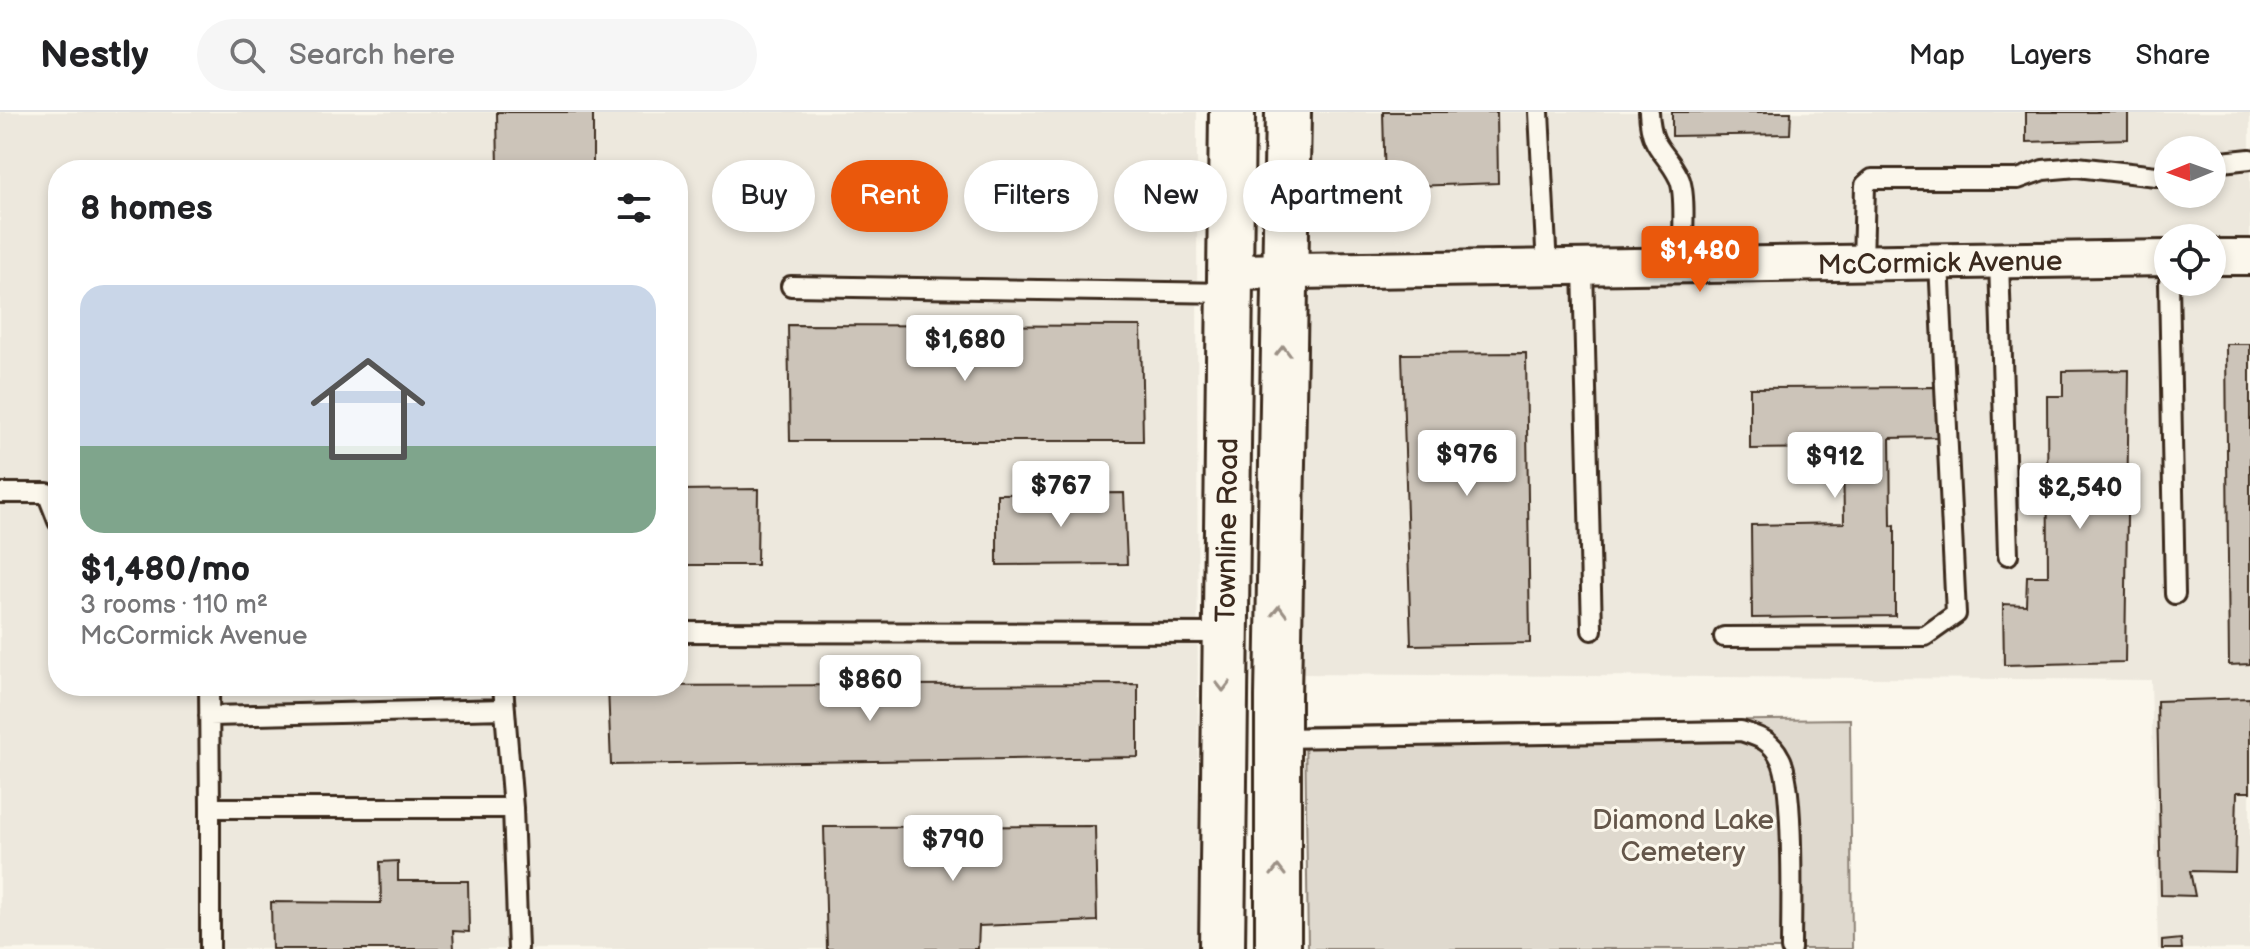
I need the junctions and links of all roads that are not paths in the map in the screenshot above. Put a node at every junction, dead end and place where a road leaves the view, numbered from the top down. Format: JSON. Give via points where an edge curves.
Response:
{"nodes":[{"id":1,"x":1288,"y":112,"type":"edge"},
{"id":2,"x":1539,"y":112,"type":"edge"},
{"id":3,"x":1649,"y":112,"type":"edge"},
{"id":4,"x":1229,"y":117,"type":"edge"},
{"id":5,"x":2250,"y":159,"type":"edge"},
{"id":6,"x":2226,"y":162,"type":"edge"},
{"id":7,"x":2154,"y":176,"type":"edge"},
{"id":8,"x":2226,"y":257,"type":"edge"},
{"id":9,"x":2250,"y":257,"type":"edge"},
{"id":10,"x":2154,"y":258,"type":"edge"},
{"id":11,"x":1999,"y":261,"type":"junction"},
{"id":12,"x":1939,"y":262,"type":"junction"},
{"id":13,"x":1863,"y":263,"type":"junction"},
{"id":14,"x":1682,"y":266,"type":"junction"},
{"id":15,"x":1583,"y":267,"type":"junction"},
{"id":16,"x":1547,"y":268,"type":"junction"},
{"id":17,"x":1284,"y":271,"type":"junction"},
{"id":18,"x":1232,"y":283,"type":"junction"},
{"id":19,"x":791,"y":286,"type":"dead end"},
{"id":20,"x":2169,"y":296,"type":"edge"},
{"id":21,"x":0,"y":493,"type":"edge"},
{"id":22,"x":48,"y":496,"type":"edge"},
{"id":23,"x":2008,"y":555,"type":"dead end"},
{"id":24,"x":2175,"y":594,"type":"dead end"},
{"id":25,"x":1592,"y":630,"type":"dead end"},
{"id":26,"x":688,"y":632,"type":"edge"},
{"id":27,"x":1224,"y":633,"type":"junction"},
{"id":28,"x":1724,"y":637,"type":"dead end"},
{"id":29,"x":209,"y":696,"type":"edge"},
{"id":30,"x":504,"y":696,"type":"edge"},
{"id":31,"x":505,"y":709,"type":"junction"},
{"id":32,"x":209,"y":716,"type":"junction"},
{"id":33,"x":1278,"y":738,"type":"junction"},
{"id":34,"x":210,"y":808,"type":"junction"},
{"id":35,"x":513,"y":808,"type":"junction"},
{"id":36,"x":210,"y":949,"type":"edge"},
{"id":37,"x":518,"y":949,"type":"edge"},
{"id":38,"x":1222,"y":949,"type":"edge"},
{"id":39,"x":1278,"y":949,"type":"edge"},
{"id":40,"x":1791,"y":949,"type":"edge"}],
"edges":[{"from":1,"to":17,"type":"main road","name":"Townline Road"},
{"from":2,"to":16,"type":"lane"},
{"from":3,"to":14,"type":"lane","via":[[1658,152],[1680,180]]},
{"from":4,"to":18,"type":"main road","name":"Townline Road"},
{"from":5,"to":6,"type":"lane"},
{"from":7,"to":13,"type":"lane","via":[[2077,167],[2018,179],[1872,179],[1865,185]]},
{"from":8,"to":9,"type":"street"},
{"from":10,"to":11,"type":"street","name":"McCormick Avenue"},
{"from":11,"to":12,"type":"street","name":"McCormick Avenue"},
{"from":11,"to":23,"type":"lane"},
{"from":12,"to":13,"type":"street","name":"McCormick Avenue"},
{"from":12,"to":28,"type":"lane","via":[[1956,614],[1925,636]]},
{"from":13,"to":14,"type":"street","name":"McCormick Avenue"},
{"from":14,"to":15,"type":"street","name":"McCormick Avenue"},
{"from":15,"to":16,"type":"street","name":"McCormick Avenue"},
{"from":15,"to":25,"type":"lane"},
{"from":16,"to":17,"type":"street","name":"McCormick Avenue"},
{"from":17,"to":18,"type":"street","name":"McCormick Avenue"},
{"from":33,"to":17,"type":"main road","name":"Townline Road","one_way":true},
{"from":18,"to":19,"type":"lane"},
{"from":18,"to":27,"type":"main road","name":"Townline Road"},
{"from":20,"to":24,"type":"lane"},
{"from":21,"to":22,"type":"lane"},
{"from":26,"to":27,"type":"lane"},
{"from":27,"to":38,"type":"main road","name":"Townline Road","one_way":true},
{"from":29,"to":32,"type":"lane"},
{"from":30,"to":31,"type":"lane"},
{"from":31,"to":32,"type":"lane"},
{"from":31,"to":35,"type":"lane"},
{"from":32,"to":34,"type":"lane"},
{"from":39,"to":33,"type":"main road","name":"Townline Road","one_way":true},
{"from":33,"to":40,"type":"lane","via":[[1741,731],[1767,739],[1782,760],[1788,803]]},
{"from":34,"to":35,"type":"lane"},
{"from":34,"to":36,"type":"lane"},
{"from":35,"to":37,"type":"lane"}]}
